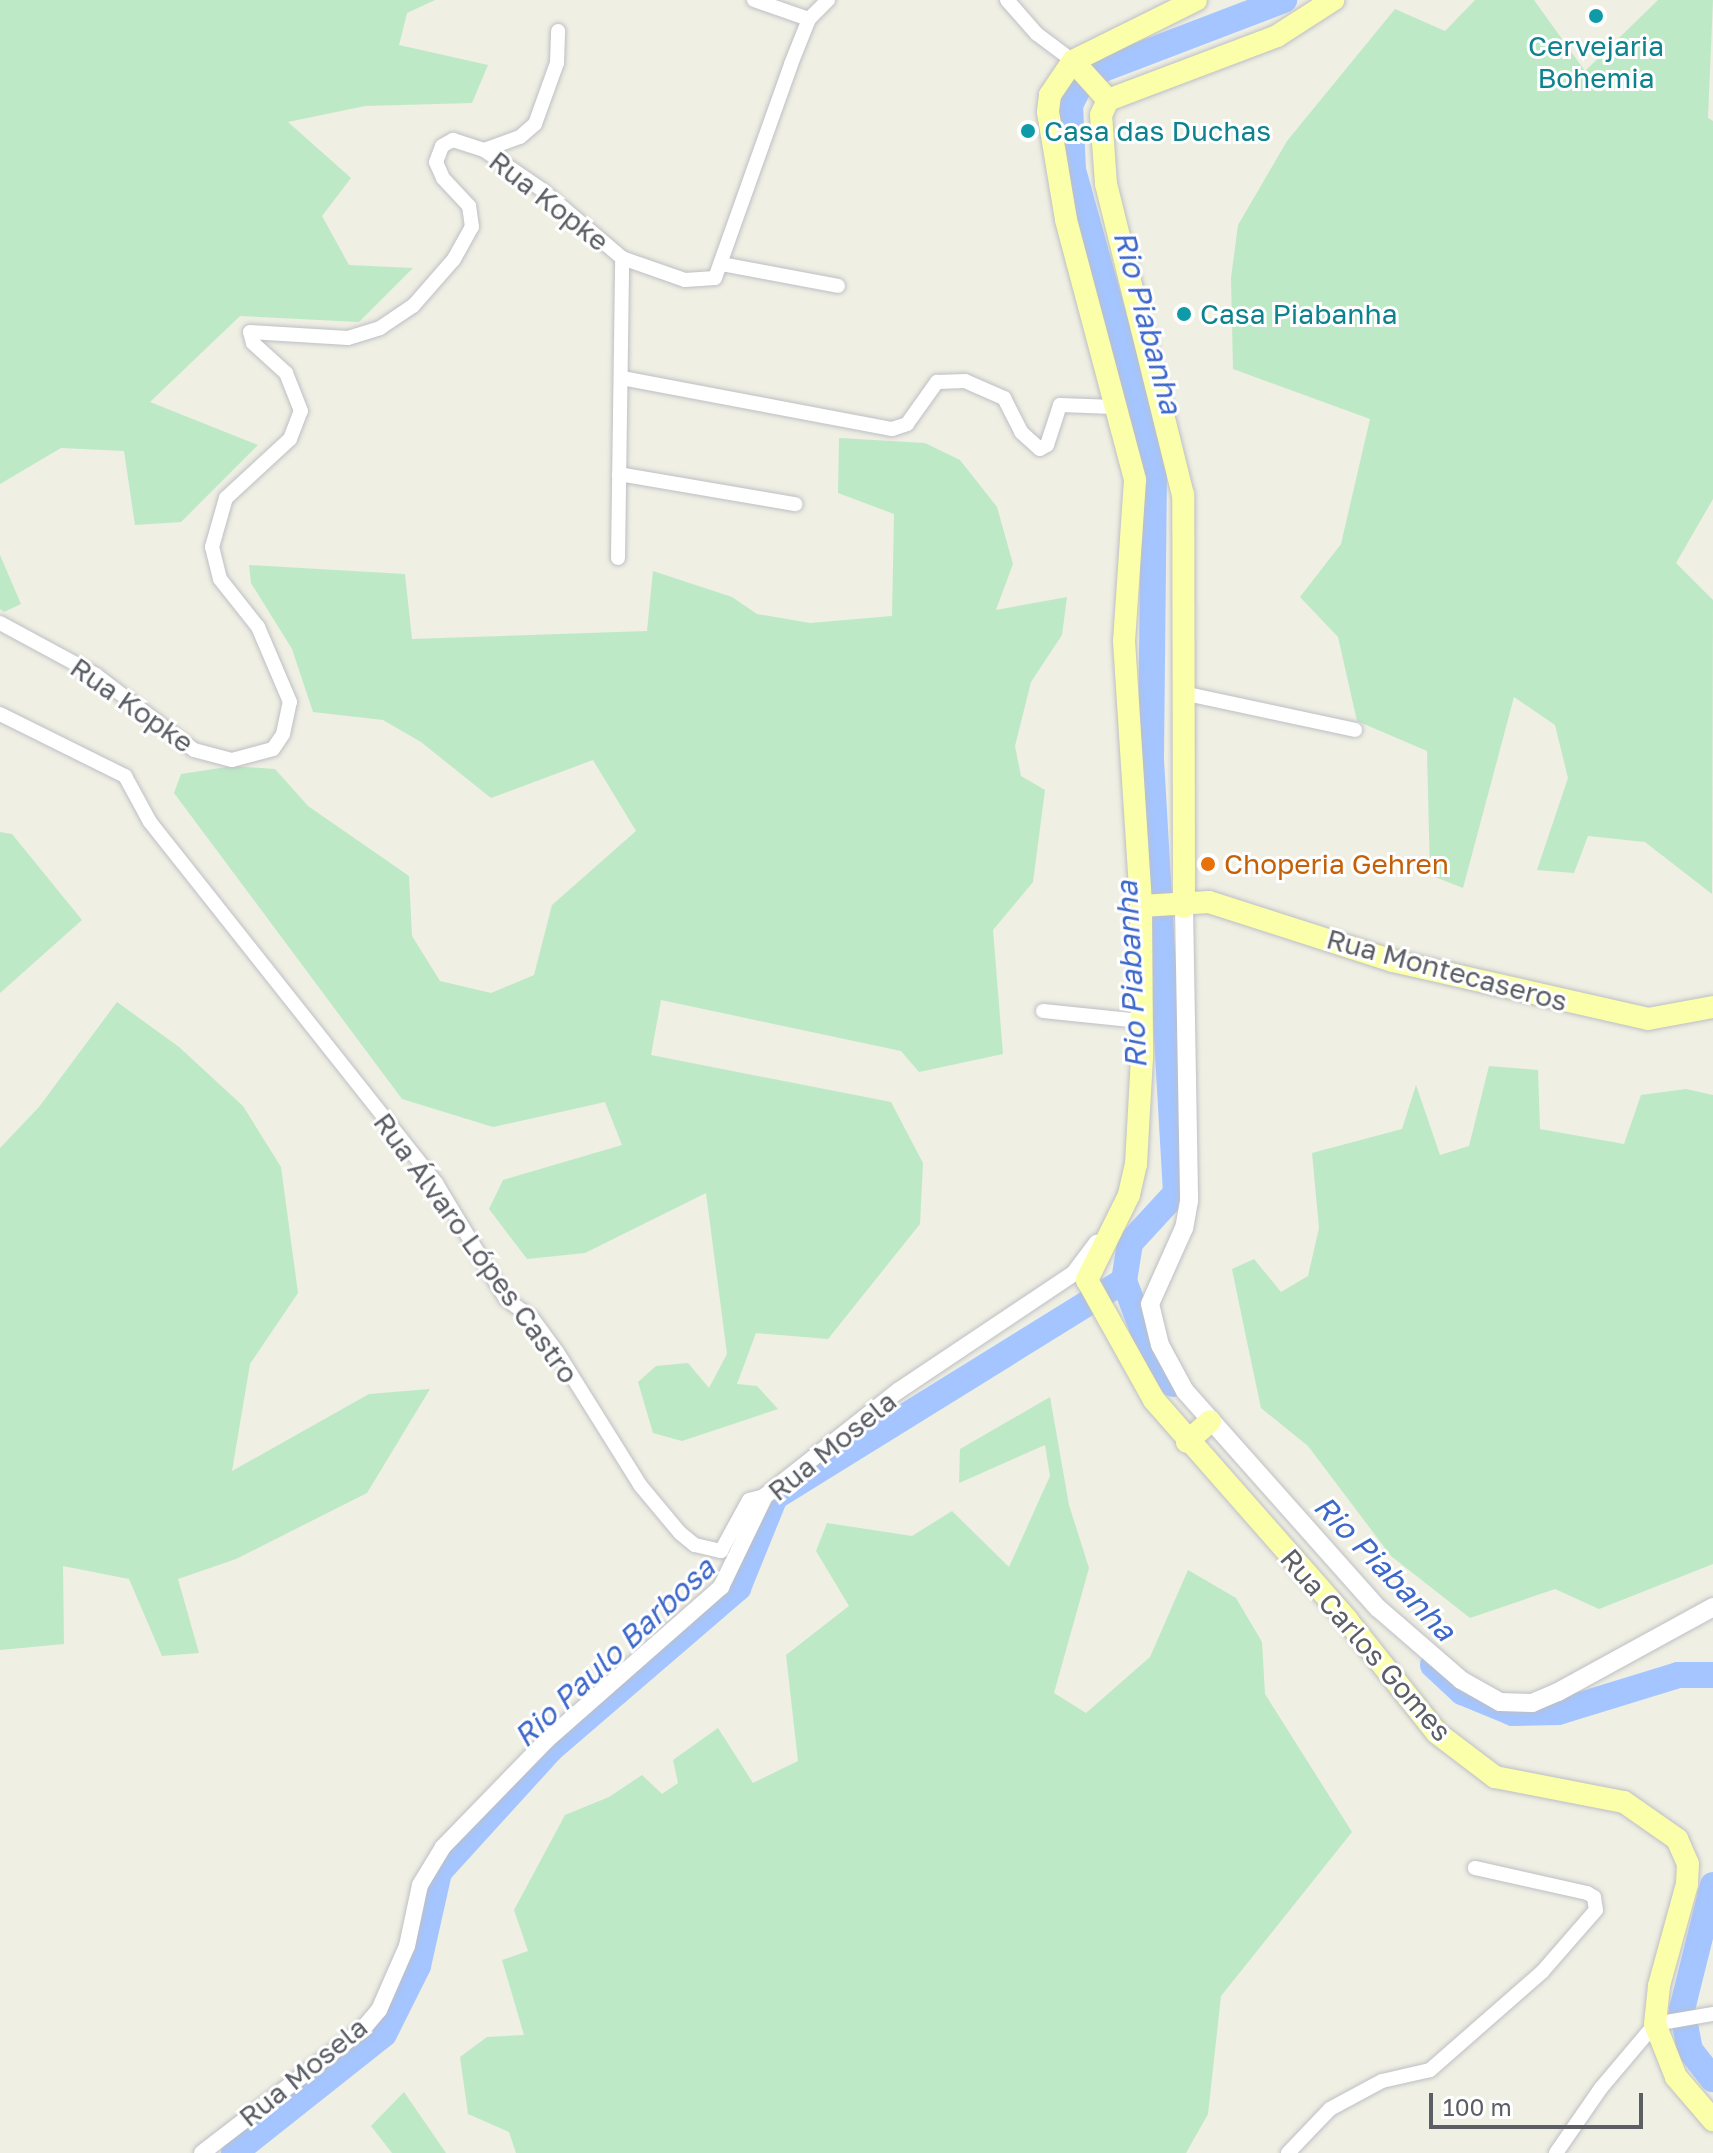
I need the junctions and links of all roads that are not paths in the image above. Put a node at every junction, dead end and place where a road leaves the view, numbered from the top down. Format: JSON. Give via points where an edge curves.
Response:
{"nodes":[{"id":1,"x":754,"y":0,"type":"edge"},
{"id":2,"x":828,"y":0,"type":"edge"},
{"id":3,"x":1007,"y":0,"type":"edge"},
{"id":4,"x":1196,"y":0,"type":"edge"},
{"id":5,"x":1333,"y":0,"type":"edge"},
{"id":6,"x":809,"y":19,"type":"junction"},
{"id":7,"x":558,"y":31,"type":"dead end"},
{"id":8,"x":1073,"y":61,"type":"junction"},
{"id":9,"x":1108,"y":100,"type":"junction"},
{"id":10,"x":484,"y":150,"type":"junction"},
{"id":11,"x":622,"y":258,"type":"junction"},
{"id":12,"x":721,"y":264,"type":"junction"},
{"id":13,"x":838,"y":286,"type":"dead end"},
{"id":14,"x":622,"y":378,"type":"junction"},
{"id":15,"x":1114,"y":407,"type":"junction"},
{"id":16,"x":619,"y":474,"type":"junction"},
{"id":17,"x":795,"y":504,"type":"dead end"},
{"id":18,"x":618,"y":558,"type":"dead end"},
{"id":19,"x":0,"y":623,"type":"edge"},
{"id":20,"x":1183,"y":693,"type":"junction"},
{"id":21,"x":0,"y":714,"type":"edge"},
{"id":22,"x":1355,"y":730,"type":"dead end"},
{"id":23,"x":1141,"y":906,"type":"junction"},
{"id":24,"x":1184,"y":907,"type":"junction"},
{"id":25,"x":1713,"y":1007,"type":"edge"},
{"id":26,"x":1043,"y":1011,"type":"dead end"},
{"id":27,"x":1140,"y":1021,"type":"junction"},
{"id":28,"x":1080,"y":1277,"type":"junction"},
{"id":29,"x":1210,"y":1421,"type":"junction"},
{"id":30,"x":1187,"y":1442,"type":"junction"},
{"id":31,"x":765,"y":1496,"type":"junction"},
{"id":32,"x":1713,"y":1607,"type":"edge"},
{"id":33,"x":1475,"y":1868,"type":"dead end"},
{"id":34,"x":1713,"y":2014,"type":"edge"},
{"id":35,"x":1655,"y":2024,"type":"junction"},
{"id":36,"x":1713,"y":2120,"type":"edge"},
{"id":37,"x":202,"y":2153,"type":"edge"},
{"id":38,"x":1288,"y":2153,"type":"edge"},
{"id":39,"x":1556,"y":2153,"type":"edge"}],
"edges":[{"from":1,"to":6,"type":"street"},
{"from":2,"to":6,"type":"street"},
{"from":3,"to":8,"type":"street","via":[[1037,34]]},
{"from":4,"to":8,"type":"main road"},
{"from":5,"to":9,"type":"main road","via":[[1277,36]]},
{"from":6,"to":12,"type":"street","via":[[753,161]]},
{"from":7,"to":10,"type":"street","via":[[554,76],[535,124],[520,137]]},
{"from":8,"to":9,"type":"main road"},
{"from":8,"to":15,"type":"main road","via":[[1050,95],[1048,140]]},
{"from":9,"to":20,"type":"main road","via":[[1099,137],[1106,184],[1183,495]]},
{"from":10,"to":11,"type":"street","name":"Rua Kopke"},
{"from":10,"to":19,"type":"street","name":"Rua Kopke","via":[[453,140],[437,155],[443,178],[472,212],[472,227],[454,259],[413,306],[380,328],[348,338],[250,332],[253,343],[286,373],[301,411],[290,439],[226,498],[212,547],[220,579],[258,627],[290,702],[283,734],[273,749],[256,758],[232,760],[194,750],[96,675]]},
{"from":11,"to":12,"type":"street","name":"Rua Kopke","via":[[685,280],[715,278]]},
{"from":11,"to":14,"type":"street"},
{"from":12,"to":13,"type":"street"},
{"from":14,"to":15,"type":"street","via":[[892,429],[907,424],[937,382],[965,381],[1004,398],[1030,444],[1040,449],[1047,445],[1060,405]]},
{"from":14,"to":16,"type":"street"},
{"from":15,"to":23,"type":"main road","via":[[1135,480],[1124,641]]},
{"from":16,"to":17,"type":"street"},
{"from":16,"to":18,"type":"street"},
{"from":20,"to":22,"type":"street"},
{"from":20,"to":24,"type":"main road"},
{"from":21,"to":31,"type":"street","name":"Rua Álvaro Lópes Castro","via":[[125,776],[150,822],[436,1183],[506,1299],[532,1318],[618,1453],[680,1533],[695,1545],[721,1551],[749,1500]]},
{"from":23,"to":24,"type":"main road","name":"Rua Montecaseros"},
{"from":23,"to":27,"type":"main road"},
{"from":24,"to":25,"type":"main road","name":"Rua Montecaseros","via":[[1209,902],[1393,961],[1648,1019]]},
{"from":24,"to":29,"type":"main road","via":[[1189,1201],[1184,1228],[1150,1304],[1160,1345],[1185,1391]]},
{"from":26,"to":27,"type":"street"},
{"from":27,"to":28,"type":"main road","via":[[1136,1164],[1129,1195]]},
{"from":28,"to":30,"type":"main road","name":"Rua Carlos Gomes","via":[[1131,1367]]},
{"from":28,"to":31,"type":"street","name":"Rua Mosela","via":[[898,1391]]},
{"from":29,"to":30,"type":"main road"},
{"from":29,"to":32,"type":"main road","via":[[1378,1608],[1461,1680],[1500,1702],[1532,1703],[1558,1692]]},
{"from":30,"to":35,"type":"main road","name":"Rua Carlos Gomes","via":[[1450,1744],[1495,1777],[1624,1802],[1677,1839],[1688,1864],[1687,1884],[1659,1986]]},
{"from":31,"to":37,"type":"street","name":"Rua Mosela","via":[[721,1587],[547,1740],[443,1847],[420,1885],[407,1946],[379,2010],[362,2030]]},
{"from":33,"to":38,"type":"street","via":[[1587,1893],[1594,1897],[1596,1910],[1542,1972],[1430,2070],[1382,2081],[1341,2102]]},
{"from":34,"to":35,"type":"street"},
{"from":35,"to":36,"type":"main road","via":[[1676,2077]]},
{"from":35,"to":39,"type":"street"}]}
